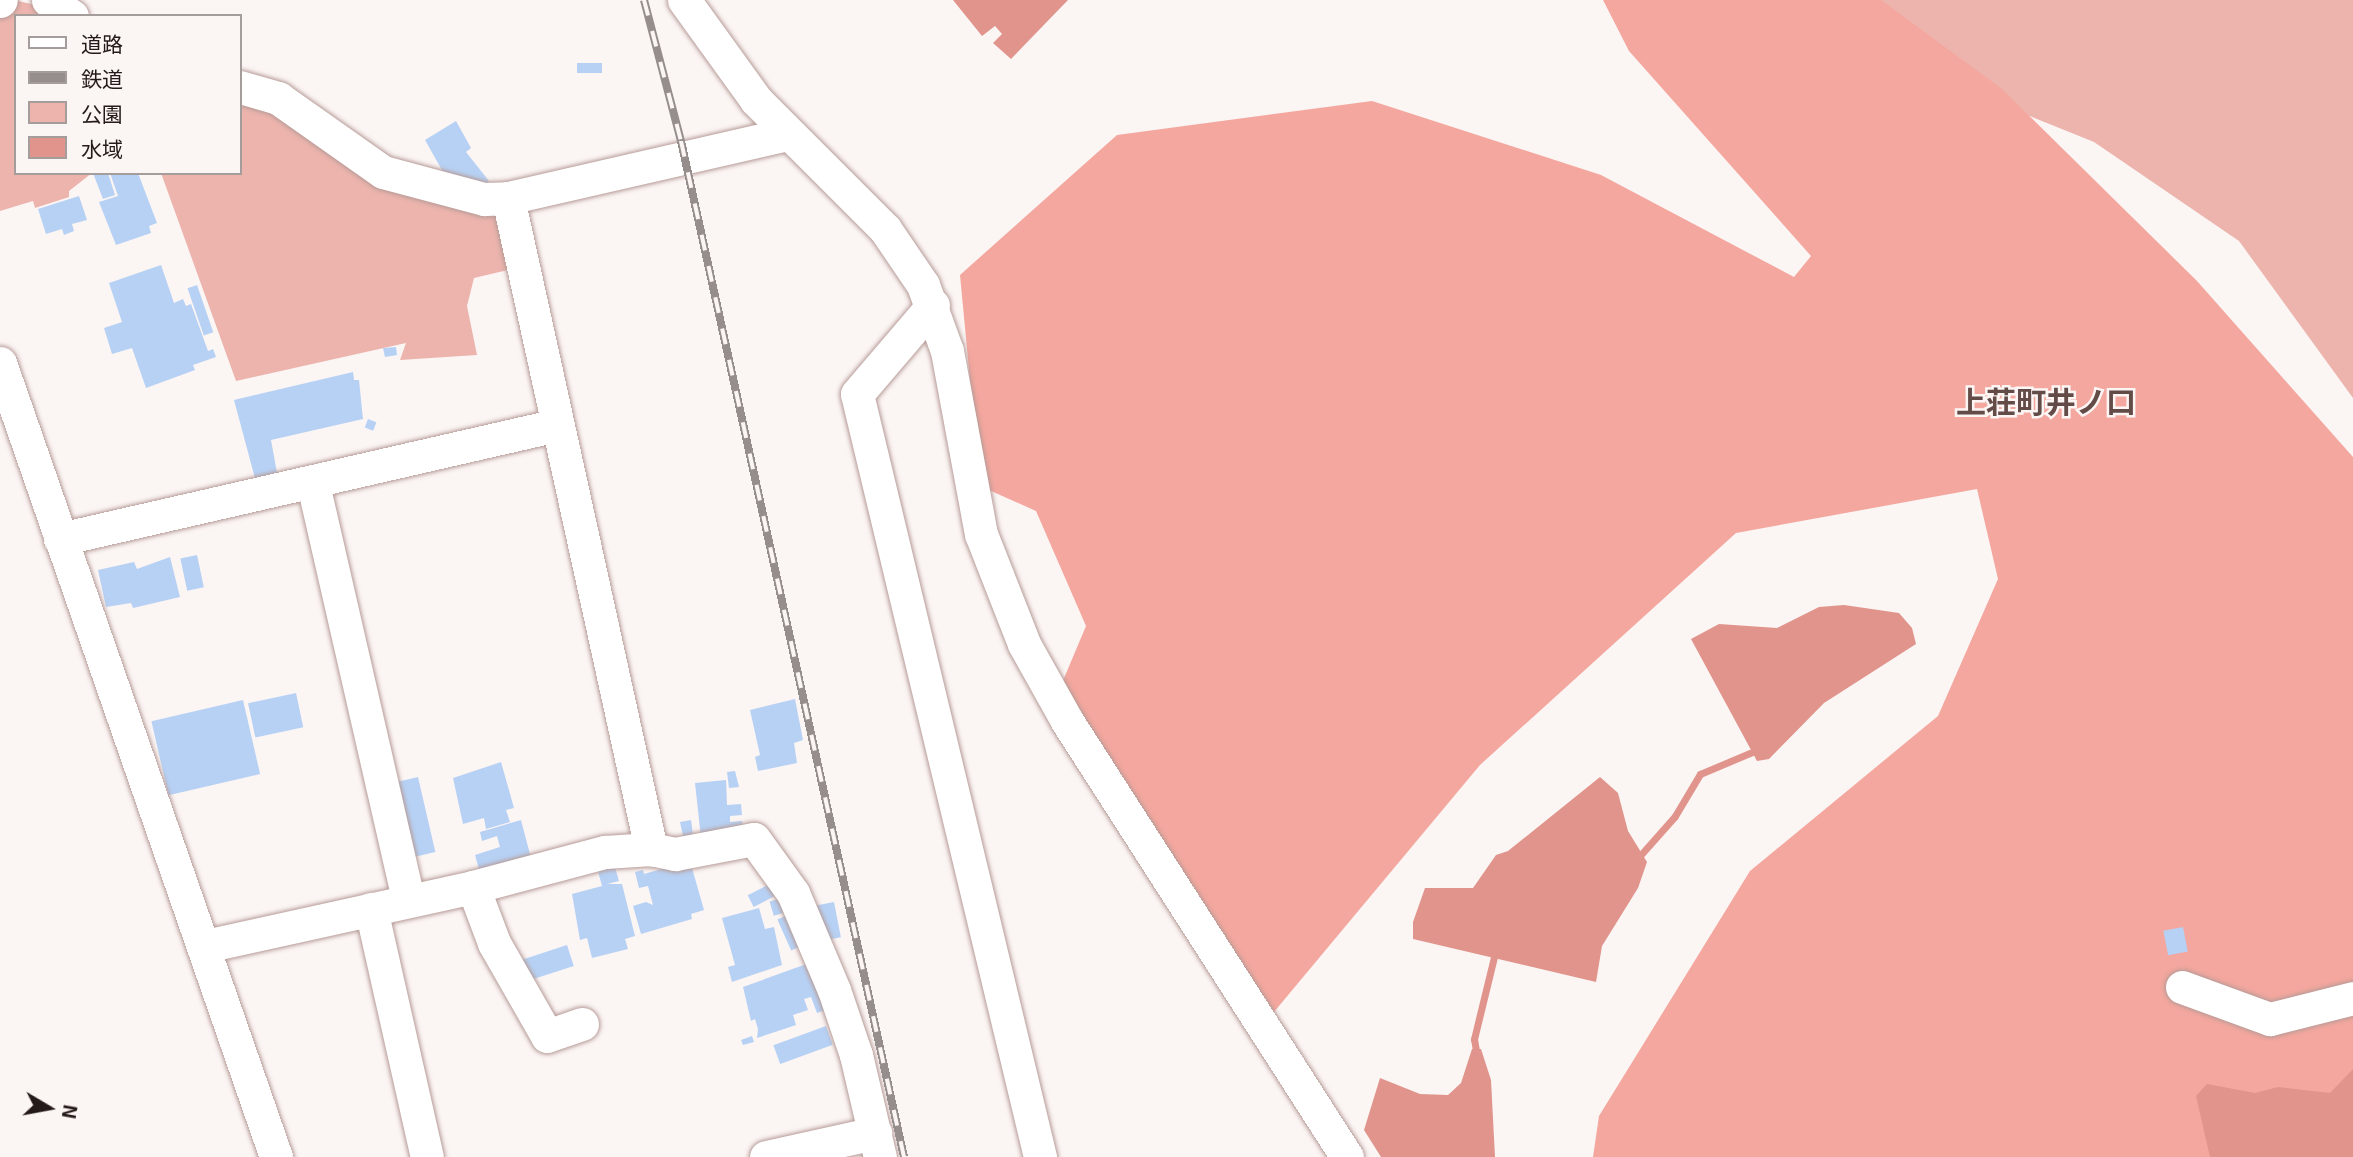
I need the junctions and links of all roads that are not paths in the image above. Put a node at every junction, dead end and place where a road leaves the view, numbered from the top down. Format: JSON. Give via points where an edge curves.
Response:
{"nodes":[{"id":1,"x":48,"y":0,"type":"edge"},
{"id":2,"x":684,"y":0,"type":"edge"},
{"id":3,"x":69,"y":14,"type":"edge"},
{"id":4,"x":242,"y":88,"type":"edge"},
{"id":5,"x":787,"y":134,"type":"junction"},
{"id":6,"x":508,"y":198,"type":"junction"},
{"id":7,"x":933,"y":305,"type":"junction"},
{"id":8,"x":0,"y":363,"type":"edge"},
{"id":9,"x":557,"y":425,"type":"junction"},
{"id":10,"x":313,"y":484,"type":"junction"},
{"id":11,"x":60,"y":539,"type":"junction"},
{"id":12,"x":651,"y":849,"type":"junction"},
{"id":13,"x":474,"y":887,"type":"junction"},
{"id":14,"x":408,"y":900,"type":"junction"},
{"id":15,"x":371,"y":909,"type":"junction"},
{"id":16,"x":205,"y":946,"type":"junction"},
{"id":17,"x":2182,"y":987,"type":"dead end"},
{"id":18,"x":2353,"y":998,"type":"edge"},
{"id":19,"x":582,"y":1024,"type":"dead end"},
{"id":20,"x":878,"y":1145,"type":"edge"},
{"id":21,"x":276,"y":1157,"type":"edge"},
{"id":22,"x":427,"y":1157,"type":"edge"},
{"id":23,"x":766,"y":1157,"type":"edge"},
{"id":24,"x":1040,"y":1157,"type":"edge"},
{"id":25,"x":1347,"y":1157,"type":"edge"}],
"edges":[{"from":1,"to":3,"type":"street"},
{"from":2,"to":5,"type":"street","via":[[756,100]]},
{"from":4,"to":6,"type":"street","via":[[278,98],[383,172],[484,199]]},
{"from":5,"to":6,"type":"street"},
{"from":5,"to":7,"type":"street","via":[[885,229]]},
{"from":6,"to":9,"type":"street"},
{"from":7,"to":24,"type":"street","via":[[857,394]]},
{"from":7,"to":25,"type":"street","via":[[947,351],[981,534],[1024,644],[1067,720]]},
{"from":8,"to":11,"type":"street"},
{"from":9,"to":10,"type":"street"},
{"from":9,"to":12,"type":"street"},
{"from":10,"to":11,"type":"street"},
{"from":10,"to":14,"type":"street"},
{"from":11,"to":16,"type":"street"},
{"from":12,"to":13,"type":"street","via":[[605,852]]},
{"from":12,"to":20,"type":"street","via":[[675,854],[754,839],[765,851],[793,893],[834,990]]},
{"from":13,"to":14,"type":"street"},
{"from":13,"to":19,"type":"street","via":[[494,943],[547,1036]]},
{"from":14,"to":15,"type":"street"},
{"from":15,"to":16,"type":"street"},
{"from":15,"to":22,"type":"street"},
{"from":16,"to":21,"type":"street"},
{"from":17,"to":18,"type":"street","via":[[2270,1019]]},
{"from":20,"to":23,"type":"street"}]}
